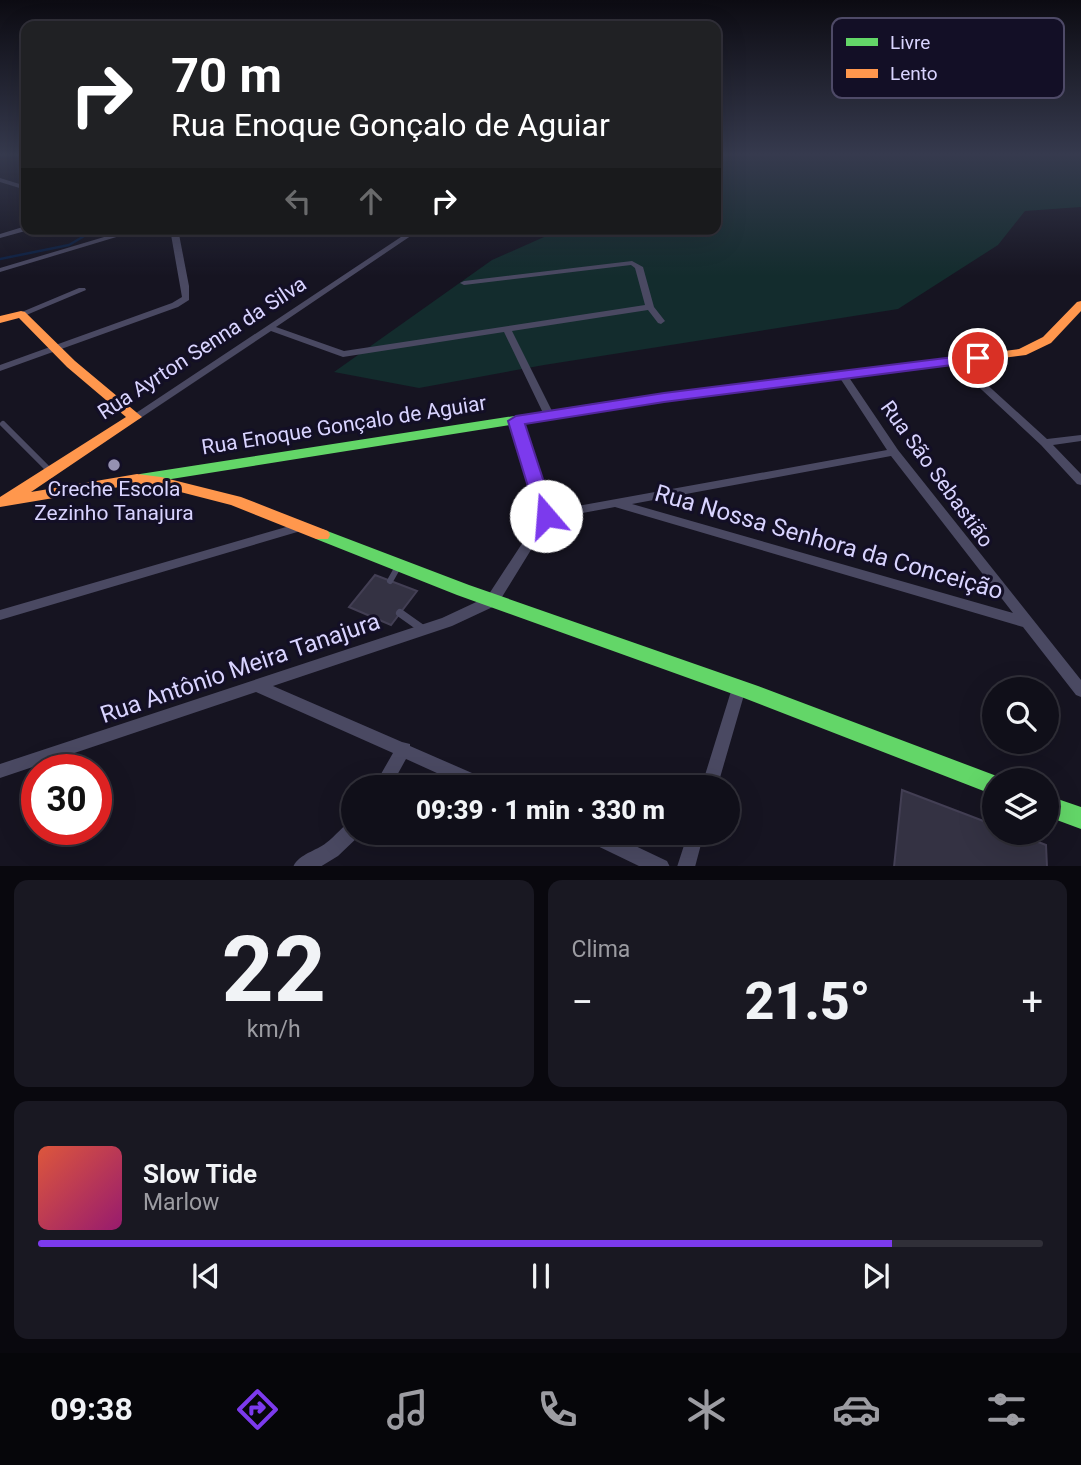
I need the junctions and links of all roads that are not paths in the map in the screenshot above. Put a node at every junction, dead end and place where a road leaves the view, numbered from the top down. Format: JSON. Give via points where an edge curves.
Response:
{"nodes":[{"id":1,"x":21,"y":229,"type":"edge"},
{"id":2,"x":2,"y":234,"type":"edge"},
{"id":3,"x":120,"y":235,"type":"edge"},
{"id":4,"x":175,"y":235,"type":"edge"},
{"id":5,"x":409,"y":235,"type":"edge"},
{"id":6,"x":0,"y":270,"type":"edge"},
{"id":7,"x":464,"y":283,"type":"dead end"},
{"id":8,"x":82,"y":290,"type":"dead end"},
{"id":9,"x":650,"y":307,"type":"junction"},
{"id":10,"x":1079,"y":311,"type":"edge"},
{"id":11,"x":20,"y":314,"type":"junction"},
{"id":12,"x":0,"y":320,"type":"edge"},
{"id":13,"x":661,"y":321,"type":"dead end"},
{"id":14,"x":271,"y":328,"type":"junction"},
{"id":15,"x":506,"y":328,"type":"junction"},
{"id":16,"x":55,"y":348,"type":"junction"},
{"id":17,"x":957,"y":362,"type":"junction"},
{"id":18,"x":0,"y":369,"type":"edge"},
{"id":19,"x":843,"y":375,"type":"junction"},
{"id":20,"x":549,"y":415,"type":"junction"},
{"id":21,"x":135,"y":417,"type":"junction"},
{"id":22,"x":516,"y":421,"type":"junction"},
{"id":23,"x":3,"y":424,"type":"dead end"},
{"id":24,"x":1081,"y":438,"type":"edge"},
{"id":25,"x":1045,"y":443,"type":"junction"},
{"id":26,"x":894,"y":452,"type":"junction"},
{"id":27,"x":51,"y":472,"type":"junction"},
{"id":28,"x":137,"y":479,"type":"junction"},
{"id":29,"x":1081,"y":481,"type":"edge"},
{"id":30,"x":4,"y":501,"type":"edge"},
{"id":31,"x":618,"y":504,"type":"junction"},
{"id":32,"x":546,"y":516,"type":"junction"},
{"id":33,"x":300,"y":527,"type":"junction"},
{"id":34,"x":400,"y":564,"type":"junction"},
{"id":35,"x":390,"y":581,"type":"dead end"},
{"id":36,"x":492,"y":601,"type":"junction"},
{"id":37,"x":400,"y":613,"type":"dead end"},
{"id":38,"x":0,"y":615,"type":"edge"},
{"id":39,"x":1027,"y":623,"type":"junction"},
{"id":40,"x":424,"y":630,"type":"junction"},
{"id":41,"x":257,"y":686,"type":"junction"},
{"id":42,"x":739,"y":688,"type":"junction"},
{"id":43,"x":1081,"y":691,"type":"edge"},
{"id":44,"x":404,"y":749,"type":"junction"},
{"id":45,"x":0,"y":771,"type":"edge"},
{"id":46,"x":389,"y":775,"type":"edge"},
{"id":47,"x":461,"y":775,"type":"edge"},
{"id":48,"x":713,"y":775,"type":"edge"},
{"id":49,"x":982,"y":780,"type":"edge"},
{"id":50,"x":1059,"y":810,"type":"edge"},
{"id":51,"x":1081,"y":818,"type":"edge"},
{"id":52,"x":341,"y":841,"type":"edge"},
{"id":53,"x":615,"y":845,"type":"edge"},
{"id":54,"x":692,"y":845,"type":"edge"},
{"id":55,"x":302,"y":866,"type":"edge"},
{"id":56,"x":661,"y":866,"type":"edge"},
{"id":57,"x":686,"y":866,"type":"edge"}],
"edges":[{"from":1,"to":2,"type":"street"},
{"from":3,"to":6,"type":"street"},
{"from":4,"to":16,"type":"street","via":[[187,298]]},
{"from":5,"to":14,"type":"street","name":"Rua Ayrton Senna da Silva"},
{"from":7,"to":9,"type":"street","via":[[632,263],[639,267]]},
{"from":8,"to":11,"type":"street"},
{"from":9,"to":13,"type":"street"},
{"from":9,"to":15,"type":"street"},
{"from":10,"to":17,"type":"street","name":"Rua Enoque Gonçalo de Aguiar","via":[[1038,346]]},
{"from":11,"to":12,"type":"street"},
{"from":11,"to":16,"type":"street"},
{"from":14,"to":15,"type":"street","via":[[343,354]]},
{"from":14,"to":21,"type":"street","name":"Rua Ayrton Senna da Silva"},
{"from":15,"to":20,"type":"street"},
{"from":16,"to":18,"type":"street"},
{"from":16,"to":21,"type":"street"},
{"from":17,"to":19,"type":"street","name":"Rua Enoque Gonçalo de Aguiar"},
{"from":17,"to":25,"type":"street"},
{"from":19,"to":20,"type":"street","name":"Rua Enoque Gonçalo de Aguiar"},
{"from":19,"to":26,"type":"street","name":"Rua São Sebastião"},
{"from":20,"to":22,"type":"street","name":"Rua Enoque Gonçalo de Aguiar"},
{"from":21,"to":27,"type":"street","name":"Rua Ayrton Senna da Silva"},
{"from":22,"to":28,"type":"street","name":"Rua Enoque Gonçalo de Aguiar"},
{"from":22,"to":32,"type":"street"},
{"from":23,"to":27,"type":"lane"},
{"from":24,"to":25,"type":"street"},
{"from":25,"to":29,"type":"street"},
{"from":26,"to":31,"type":"street"},
{"from":26,"to":39,"type":"street","name":"Rua São Sebastião"},
{"from":27,"to":30,"type":"street","name":"Rua Ayrton Senna da Silva"},
{"from":28,"to":30,"type":"street","name":"Rua Enoque Gonçalo de Aguiar"},
{"from":28,"to":33,"type":"street","via":[[236,501]]},
{"from":31,"to":32,"type":"street"},
{"from":31,"to":39,"type":"street","name":"Rua Nossa Senhora da Conceição"},
{"from":32,"to":36,"type":"street"},
{"from":33,"to":34,"type":"street"},
{"from":33,"to":38,"type":"street"},
{"from":34,"to":35,"type":"lane"},
{"from":34,"to":36,"type":"street"},
{"from":36,"to":40,"type":"street","name":"Rua Antônio Meira Tanajura"},
{"from":36,"to":42,"type":"street"},
{"from":37,"to":40,"type":"lane"},
{"from":39,"to":43,"type":"street","name":"Rua São Sebastião"},
{"from":40,"to":41,"type":"street","name":"Rua Antônio Meira Tanajura"},
{"from":41,"to":44,"type":"street"},
{"from":41,"to":45,"type":"street","name":"Rua Antônio Meira Tanajura"},
{"from":42,"to":48,"type":"street"},
{"from":42,"to":49,"type":"street"},
{"from":44,"to":46,"type":"street"},
{"from":44,"to":47,"type":"street"},
{"from":50,"to":51,"type":"street"},
{"from":52,"to":55,"type":"street"},
{"from":53,"to":56,"type":"street"},
{"from":54,"to":57,"type":"street"}]}
